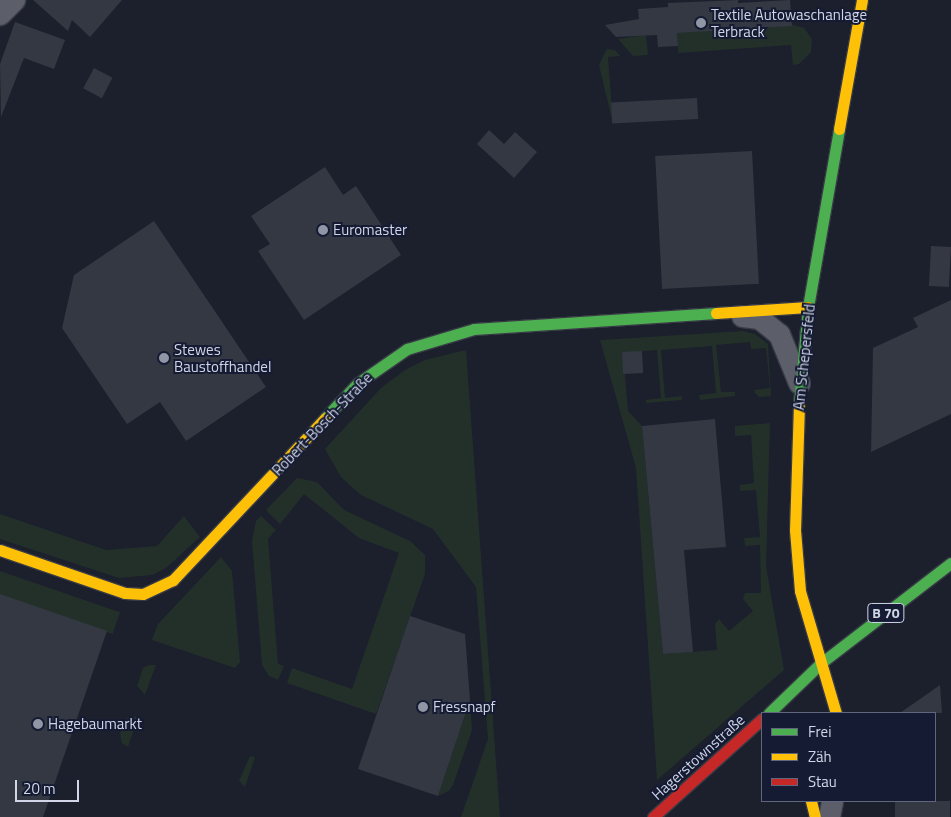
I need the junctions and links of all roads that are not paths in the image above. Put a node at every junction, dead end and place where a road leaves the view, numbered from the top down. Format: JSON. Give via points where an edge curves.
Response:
{"nodes":[{"id":1,"x":14,"y":0,"type":"edge"},
{"id":2,"x":862,"y":0,"type":"edge"},
{"id":3,"x":0,"y":14,"type":"edge"},
{"id":4,"x":808,"y":307,"type":"junction"},
{"id":5,"x":719,"y":314,"type":"junction"},
{"id":6,"x":799,"y":383,"type":"junction"},
{"id":7,"x":0,"y":550,"type":"edge"},
{"id":8,"x":951,"y":563,"type":"edge"},
{"id":9,"x":820,"y":663,"type":"junction"},
{"id":10,"x":770,"y":712,"type":"edge"},
{"id":11,"x":836,"y":712,"type":"edge"},
{"id":12,"x":761,"y":721,"type":"edge"},
{"id":13,"x":753,"y":746,"type":"dead end"},
{"id":14,"x":734,"y":747,"type":"junction"},
{"id":15,"x":811,"y":802,"type":"edge"},
{"id":16,"x":832,"y":802,"type":"edge"},
{"id":17,"x":652,"y":817,"type":"edge"},
{"id":18,"x":814,"y":817,"type":"edge"},
{"id":19,"x":829,"y":817,"type":"edge"}],
"edges":[{"from":1,"to":3,"type":"street"},
{"from":2,"to":4,"type":"street","name":"Am Schepersfeld"},
{"from":4,"to":5,"type":"street","name":"Robert-Bosch-Straße"},
{"from":4,"to":6,"type":"street","name":"Am Schepersfeld"},
{"from":5,"to":6,"type":"street","name":"Robert-Bosch-Straße","via":[[759,318],[770,326],[782,341]]},
{"from":5,"to":7,"type":"street","name":"Robert-Bosch-Straße","via":[[474,329],[407,349],[358,384],[235,516],[160,588],[143,594],[125,593]]},
{"from":6,"to":9,"type":"street","name":"Am Schepersfeld","via":[[795,530],[800,591]]},
{"from":8,"to":9,"type":"street","number":"B 70"},
{"from":9,"to":10,"type":"street","number":"B 70"},
{"from":9,"to":11,"type":"street","name":"Am Schepersfeld"},
{"from":12,"to":14,"type":"street","name":"Hagerstownstraße"},
{"from":13,"to":14,"type":"street"},
{"from":14,"to":17,"type":"street","name":"Hagerstownstraße"},
{"from":15,"to":18,"type":"street"},
{"from":16,"to":19,"type":"street"}]}
